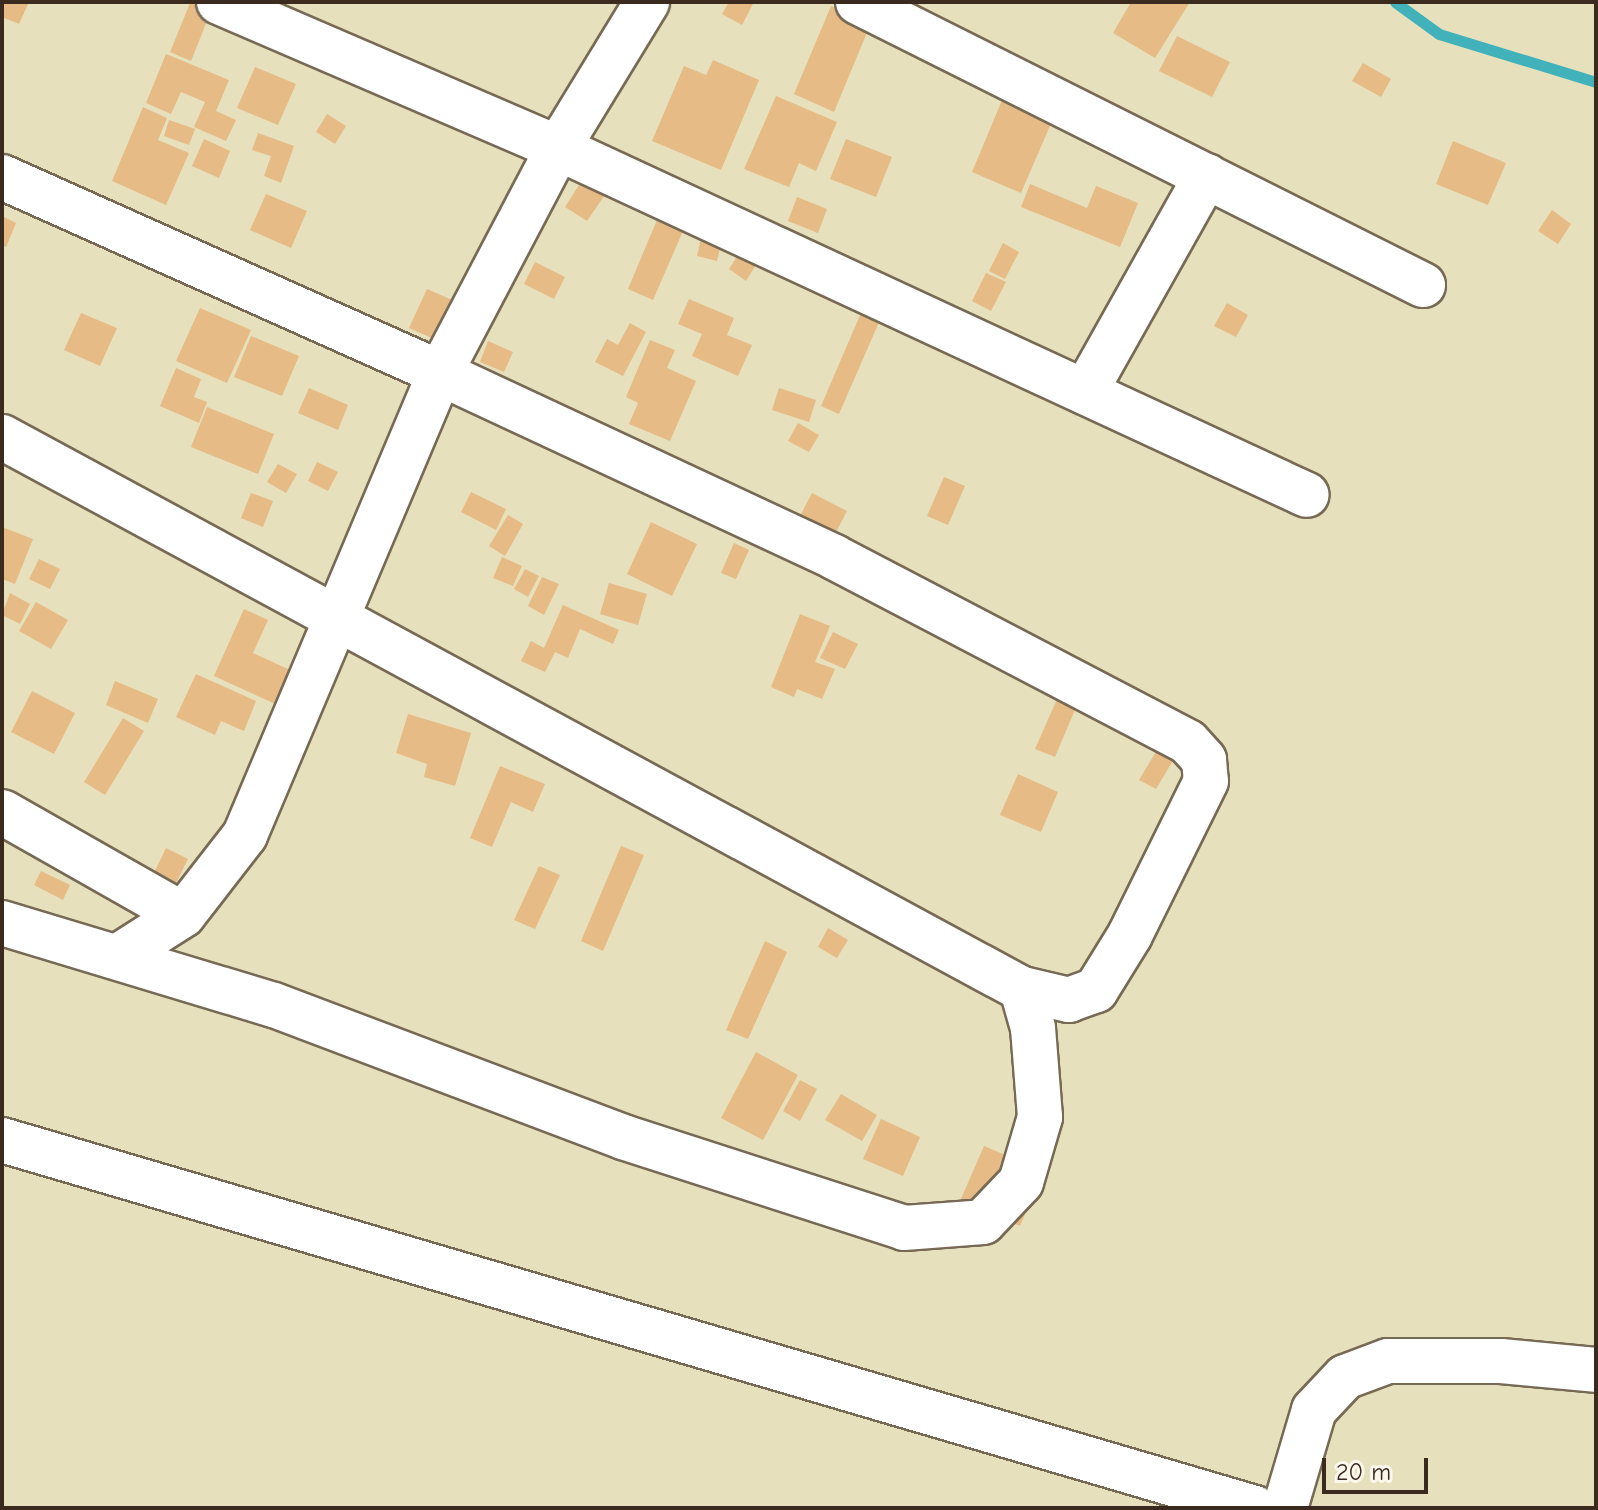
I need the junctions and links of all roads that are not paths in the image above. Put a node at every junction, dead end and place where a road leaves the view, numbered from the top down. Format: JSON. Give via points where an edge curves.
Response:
{"nodes":[{"id":1,"x":219,"y":2,"type":"edge"},
{"id":2,"x":647,"y":2,"type":"edge"},
{"id":3,"x":858,"y":2,"type":"edge"},
{"id":4,"x":558,"y":148,"type":"junction"},
{"id":5,"x":1206,"y":176,"type":"junction"},
{"id":6,"x":2,"y":177,"type":"edge"},
{"id":7,"x":1423,"y":285,"type":"dead end"},
{"id":8,"x":440,"y":373,"type":"junction"},
{"id":9,"x":1085,"y":392,"type":"junction"},
{"id":10,"x":2,"y":437,"type":"edge"},
{"id":11,"x":1307,"y":495,"type":"dead end"},
{"id":12,"x":340,"y":617,"type":"junction"},
{"id":13,"x":2,"y":812,"type":"edge"},
{"id":14,"x":183,"y":915,"type":"junction"},
{"id":15,"x":2,"y":923,"type":"edge"},
{"id":16,"x":117,"y":957,"type":"junction"},
{"id":17,"x":1022,"y":989,"type":"junction"},
{"id":18,"x":2,"y":1140,"type":"edge"},
{"id":19,"x":1596,"y":1370,"type":"edge"},
{"id":20,"x":1255,"y":1508,"type":"edge"},
{"id":21,"x":1285,"y":1508,"type":"edge"}],
"edges":[{"from":1,"to":4,"type":"street"},
{"from":2,"to":4,"type":"street"},
{"from":3,"to":5,"type":"street"},
{"from":4,"to":8,"type":"street"},
{"from":4,"to":9,"type":"street"},
{"from":5,"to":7,"type":"street"},
{"from":5,"to":9,"type":"street"},
{"from":6,"to":8,"type":"street"},
{"from":8,"to":12,"type":"street"},
{"from":8,"to":17,"type":"street","via":[[834,557],[1188,742],[1204,760],[1206,781],[1130,935],[1096,990],[1069,1000]]},
{"from":9,"to":11,"type":"street"},
{"from":10,"to":12,"type":"street"},
{"from":12,"to":14,"type":"street","via":[[245,835]]},
{"from":12,"to":17,"type":"street"},
{"from":13,"to":14,"type":"street"},
{"from":14,"to":16,"type":"street"},
{"from":15,"to":16,"type":"street"},
{"from":16,"to":17,"type":"street","via":[[274,1005],[623,1137],[904,1228],[983,1222],[1021,1182],[1040,1117],[1033,1028]]},
{"from":18,"to":20,"type":"street"},
{"from":19,"to":21,"type":"street","via":[[1501,1361],[1388,1361],[1345,1377],[1314,1410]]}]}
